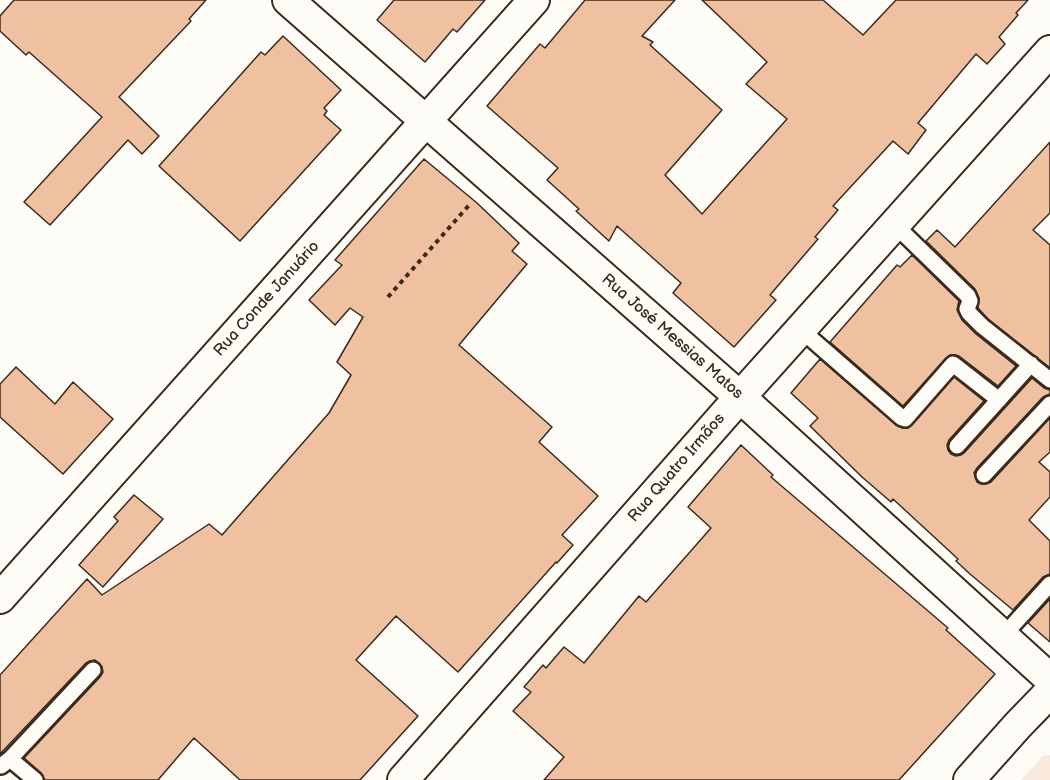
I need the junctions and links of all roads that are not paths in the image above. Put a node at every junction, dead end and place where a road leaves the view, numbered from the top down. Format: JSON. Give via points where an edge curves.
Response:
{"nodes":[{"id":1,"x":288,"y":0,"type":"edge"},
{"id":2,"x":534,"y":0,"type":"edge"},
{"id":3,"x":1050,"y":51,"type":"edge"},
{"id":4,"x":426,"y":121,"type":"junction"},
{"id":5,"x":895,"y":225,"type":"junction"},
{"id":6,"x":800,"y":330,"type":"junction"},
{"id":7,"x":1031,"y":364,"type":"junction"},
{"id":8,"x":1050,"y":380,"type":"edge"},
{"id":9,"x":740,"y":397,"type":"junction"},
{"id":10,"x":999,"y":400,"type":"junction"},
{"id":11,"x":1050,"y":404,"type":"edge"},
{"id":12,"x":957,"y":446,"type":"dead end"},
{"id":13,"x":984,"y":475,"type":"dead end"},
{"id":14,"x":1050,"y":584,"type":"edge"},
{"id":15,"x":0,"y":598,"type":"edge"},
{"id":16,"x":1003,"y":636,"type":"junction"},
{"id":17,"x":93,"y":670,"type":"dead end"},
{"id":18,"x":1050,"y":679,"type":"edge"},
{"id":19,"x":1050,"y":692,"type":"edge"},
{"id":20,"x":5,"y":762,"type":"edge"},
{"id":21,"x":35,"y":780,"type":"edge"},
{"id":22,"x":403,"y":780,"type":"edge"},
{"id":23,"x":969,"y":780,"type":"edge"}],
"edges":[{"from":1,"to":4,"type":"street","name":"Rua José Messias Matos"},
{"from":2,"to":4,"type":"street","name":"Rua Conde Januário"},
{"from":3,"to":5,"type":"street","name":"Rua Quatro Irmãos"},
{"from":4,"to":9,"type":"street","name":"Rua José Messias Matos"},
{"from":4,"to":15,"type":"street","name":"Rua Conde Januário"},
{"from":5,"to":6,"type":"street","name":"Rua Quatro Irmãos"},
{"from":5,"to":7,"type":"lane","via":[[968,296],[969,313]]},
{"from":6,"to":9,"type":"street","name":"Rua Quatro Irmãos"},
{"from":6,"to":10,"type":"lane","via":[[902,418],[953,364]]},
{"from":7,"to":8,"type":"lane"},
{"from":7,"to":10,"type":"lane"},
{"from":9,"to":16,"type":"street","name":"Rua José Messias Matos"},
{"from":9,"to":22,"type":"street","name":"Rua Quatro Irmãos"},
{"from":10,"to":12,"type":"lane"},
{"from":11,"to":13,"type":"lane"},
{"from":14,"to":16,"type":"lane"},
{"from":16,"to":18,"type":"street","name":"Rua José Messias Matos"},
{"from":17,"to":20,"type":"lane"},
{"from":19,"to":23,"type":"street"},
{"from":20,"to":21,"type":"lane"}]}
